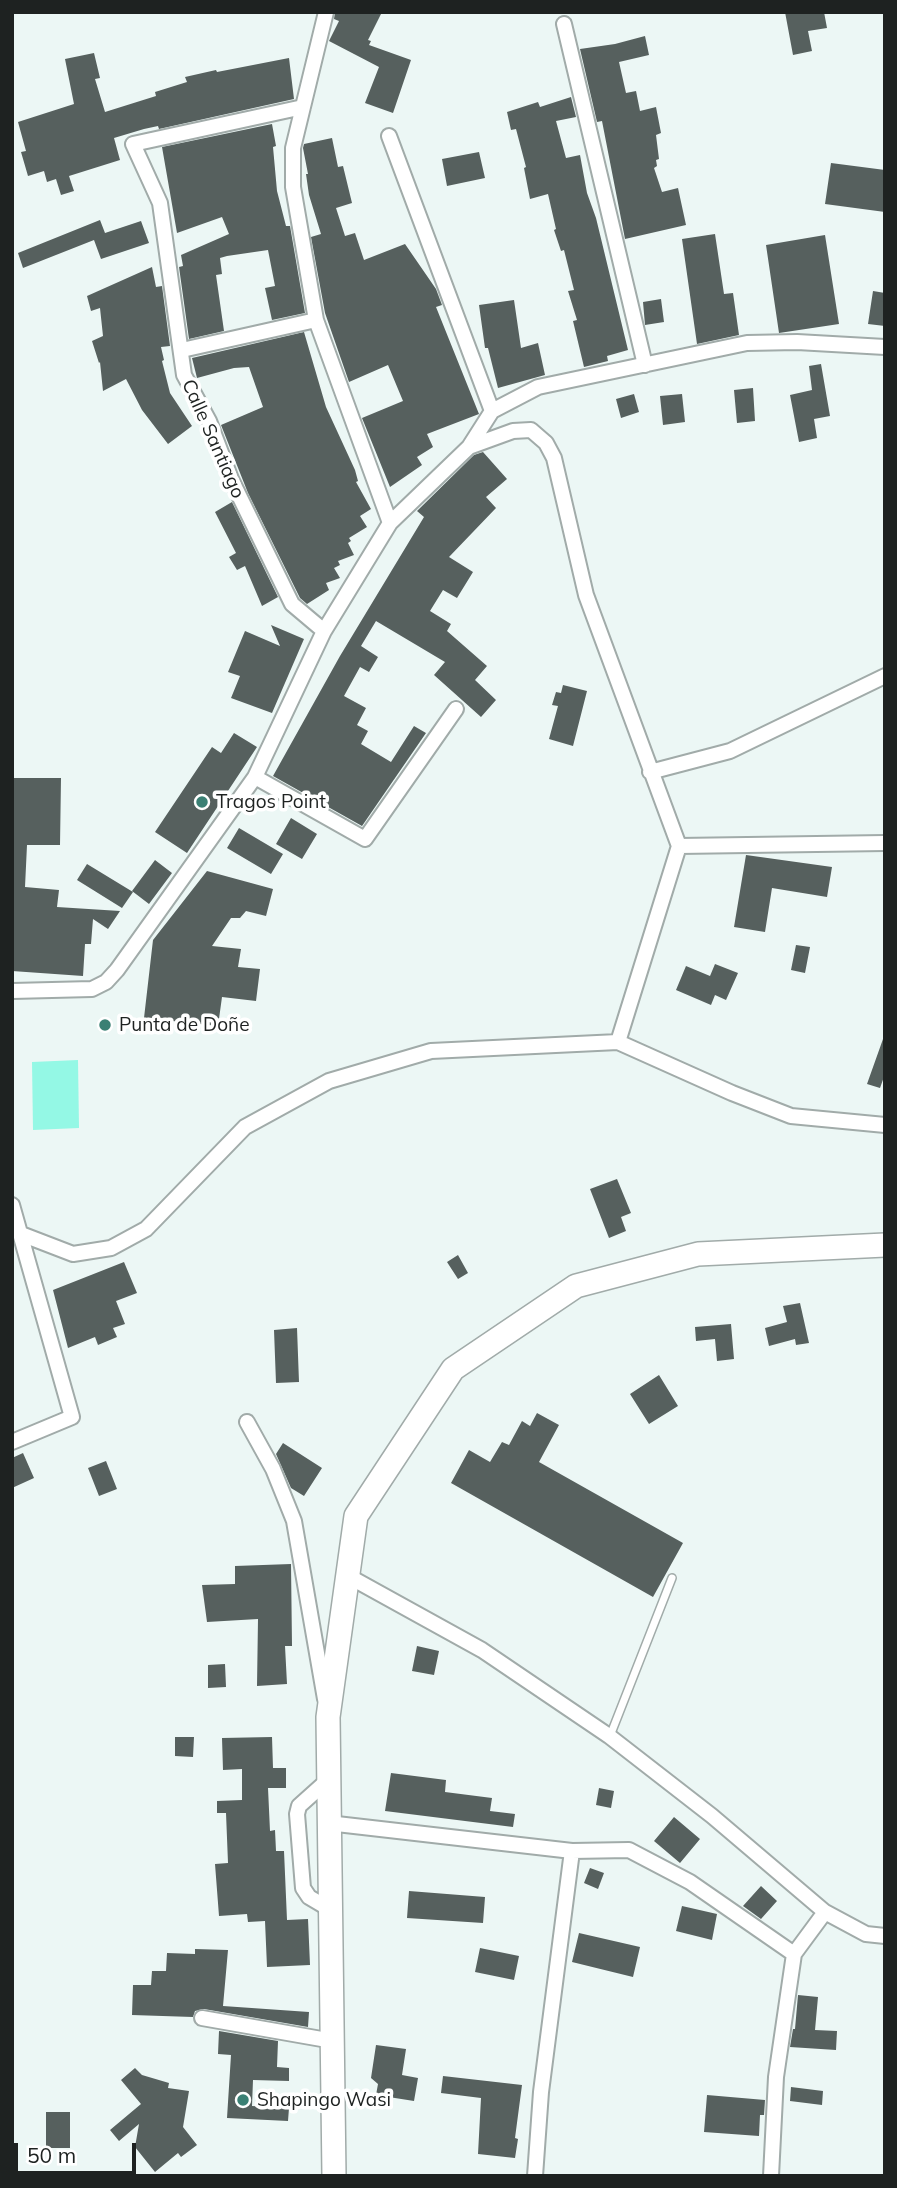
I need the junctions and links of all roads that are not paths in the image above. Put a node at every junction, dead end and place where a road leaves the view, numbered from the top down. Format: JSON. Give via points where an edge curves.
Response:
{"nodes":[{"id":1,"x":326,"y":12,"type":"edge"},
{"id":2,"x":564,"y":24,"type":"dead end"},
{"id":3,"x":303,"y":107,"type":"junction"},
{"id":4,"x":389,"y":136,"type":"dead end"},
{"id":5,"x":316,"y":320,"type":"junction"},
{"id":6,"x":885,"y":347,"type":"edge"},
{"id":7,"x":182,"y":350,"type":"junction"},
{"id":8,"x":645,"y":365,"type":"junction"},
{"id":9,"x":492,"y":411,"type":"junction"},
{"id":10,"x":469,"y":447,"type":"junction"},
{"id":11,"x":390,"y":523,"type":"junction"},
{"id":12,"x":324,"y":631,"type":"junction"},
{"id":13,"x":885,"y":676,"type":"edge"},
{"id":14,"x":456,"y":709,"type":"dead end"},
{"id":15,"x":650,"y":772,"type":"junction"},
{"id":16,"x":255,"y":777,"type":"junction"},
{"id":17,"x":885,"y":843,"type":"edge"},
{"id":18,"x":679,"y":846,"type":"junction"},
{"id":19,"x":12,"y":992,"type":"edge"},
{"id":20,"x":618,"y":1042,"type":"junction"},
{"id":21,"x":885,"y":1125,"type":"edge"},
{"id":22,"x":12,"y":1205,"type":"edge"},
{"id":23,"x":22,"y":1234,"type":"junction"},
{"id":24,"x":885,"y":1245,"type":"edge"},
{"id":25,"x":247,"y":1422,"type":"dead end"},
{"id":26,"x":12,"y":1442,"type":"edge"},
{"id":27,"x":348,"y":1576,"type":"junction"},
{"id":28,"x":672,"y":1578,"type":"dead end"},
{"id":29,"x":328,"y":1717,"type":"junction"},
{"id":30,"x":609,"y":1737,"type":"junction"},
{"id":31,"x":328,"y":1780,"type":"junction"},
{"id":32,"x":328,"y":1823,"type":"junction"},
{"id":33,"x":572,"y":1851,"type":"junction"},
{"id":34,"x":331,"y":1910,"type":"junction"},
{"id":35,"x":825,"y":1912,"type":"junction"},
{"id":36,"x":885,"y":1937,"type":"edge"},
{"id":37,"x":794,"y":1954,"type":"junction"},
{"id":38,"x":202,"y":2018,"type":"dead end"},
{"id":39,"x":333,"y":2041,"type":"junction"},
{"id":40,"x":334,"y":2176,"type":"edge"},
{"id":41,"x":536,"y":2176,"type":"edge"},
{"id":42,"x":771,"y":2176,"type":"edge"}],
"edges":[{"from":1,"to":3,"type":"street"},
{"from":2,"to":8,"type":"street"},
{"from":3,"to":5,"type":"street","via":[[293,148],[293,187]]},
{"from":3,"to":7,"type":"street","name":"Calle Santiago","via":[[133,144],[160,203]]},
{"from":4,"to":9,"type":"street"},
{"from":5,"to":7,"type":"street"},
{"from":5,"to":11,"type":"street"},
{"from":6,"to":8,"type":"street","via":[[747,343]]},
{"from":7,"to":12,"type":"street","name":"Calle Santiago","via":[[184,375],[292,604]]},
{"from":8,"to":9,"type":"street","via":[[538,387]]},
{"from":9,"to":10,"type":"street"},
{"from":10,"to":11,"type":"street"},
{"from":10,"to":15,"type":"street","via":[[513,431],[531,430],[546,443],[554,458],[586,596]]},
{"from":11,"to":12,"type":"street"},
{"from":12,"to":16,"type":"street"},
{"from":13,"to":15,"type":"street","via":[[730,751]]},
{"from":14,"to":16,"type":"street","via":[[365,839]]},
{"from":15,"to":18,"type":"street"},
{"from":16,"to":19,"type":"street","via":[[106,982],[92,989]]},
{"from":17,"to":18,"type":"street"},
{"from":18,"to":20,"type":"street"},
{"from":20,"to":21,"type":"street","via":[[791,1116]]},
{"from":20,"to":23,"type":"street","via":[[431,1051],[329,1081],[245,1128],[146,1228],[111,1248],[73,1254]]},
{"from":22,"to":23,"type":"street"},
{"from":23,"to":26,"type":"street","via":[[72,1417]]},
{"from":24,"to":27,"type":"highway","via":[[698,1254],[576,1286],[453,1369],[356,1517]]},
{"from":25,"to":29,"type":"street","via":[[274,1469],[294,1521]]},
{"from":27,"to":29,"type":"highway"},
{"from":27,"to":30,"type":"street","via":[[482,1650]]},
{"from":28,"to":30,"type":"lane"},
{"from":29,"to":31,"type":"highway"},
{"from":30,"to":35,"type":"street"},
{"from":31,"to":32,"type":"highway"},
{"from":31,"to":34,"type":"street","via":[[299,1806],[298,1814],[303,1888]]},
{"from":32,"to":33,"type":"street"},
{"from":32,"to":34,"type":"highway"},
{"from":33,"to":37,"type":"street","via":[[629,1850],[690,1882]]},
{"from":33,"to":41,"type":"street","via":[[541,2092]]},
{"from":34,"to":39,"type":"highway"},
{"from":35,"to":36,"type":"street","via":[[866,1934]]},
{"from":35,"to":37,"type":"street"},
{"from":37,"to":42,"type":"street","via":[[776,2077]]},
{"from":38,"to":39,"type":"street"},
{"from":39,"to":40,"type":"highway"}]}
